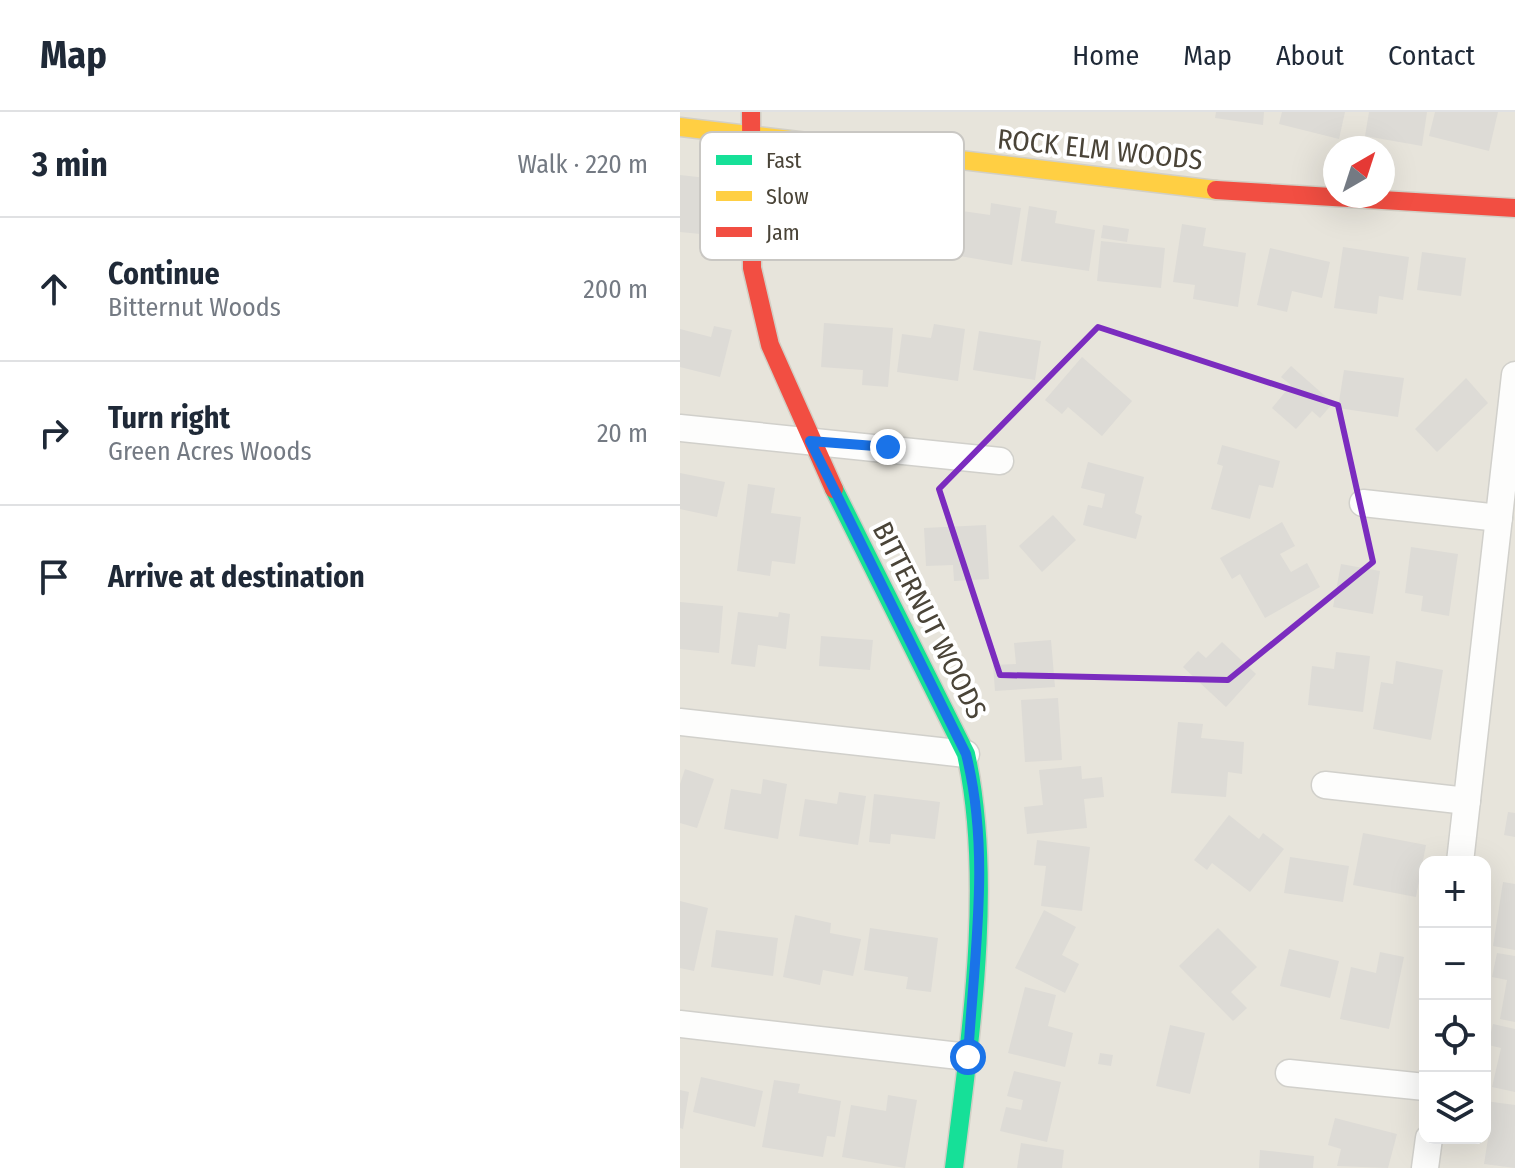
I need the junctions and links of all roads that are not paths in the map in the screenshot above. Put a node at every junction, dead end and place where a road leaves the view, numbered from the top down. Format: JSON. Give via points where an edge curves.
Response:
{"nodes":[{"id":1,"x":751,"y":112,"type":"edge"},
{"id":2,"x":680,"y":127,"type":"edge"},
{"id":3,"x":715,"y":132,"type":"edge"},
{"id":4,"x":750,"y":132,"type":"edge"},
{"id":5,"x":964,"y":161,"type":"edge"},
{"id":6,"x":1515,"y":208,"type":"edge"},
{"id":7,"x":752,"y":260,"type":"edge"},
{"id":8,"x":1515,"y":375,"type":"edge"},
{"id":9,"x":680,"y":428,"type":"edge"},
{"id":10,"x":810,"y":441,"type":"junction"},
{"id":11,"x":1000,"y":461,"type":"dead end"},
{"id":12,"x":1363,"y":503,"type":"dead end"},
{"id":13,"x":1499,"y":518,"type":"junction"},
{"id":14,"x":680,"y":722,"type":"edge"},
{"id":15,"x":966,"y":754,"type":"junction"},
{"id":16,"x":1325,"y":785,"type":"dead end"},
{"id":17,"x":1467,"y":801,"type":"junction"},
{"id":18,"x":1461,"y":856,"type":"edge"},
{"id":19,"x":680,"y":1024,"type":"edge"},
{"id":20,"x":968,"y":1057,"type":"junction"},
{"id":21,"x":1289,"y":1073,"type":"dead end"},
{"id":22,"x":1419,"y":1086,"type":"edge"},
{"id":23,"x":1428,"y":1144,"type":"edge"},
{"id":24,"x":954,"y":1168,"type":"edge"},
{"id":25,"x":1425,"y":1168,"type":"edge"}],
"edges":[{"from":1,"to":4,"type":"street","name":"BITTERNUT WOODS"},
{"from":2,"to":3,"type":"street","name":"ROCK ELM WOODS"},
{"from":5,"to":6,"type":"street","name":"ROCK ELM WOODS","via":[[1240,193]]},
{"from":7,"to":10,"type":"street","name":"BITTERNUT WOODS","via":[[770,345]]},
{"from":8,"to":13,"type":"street"},
{"from":9,"to":10,"type":"street"},
{"from":10,"to":11,"type":"street"},
{"from":10,"to":15,"type":"street","name":"BITTERNUT WOODS"},
{"from":12,"to":13,"type":"street"},
{"from":13,"to":17,"type":"street"},
{"from":14,"to":15,"type":"street"},
{"from":15,"to":20,"type":"street","name":"BITTERNUT WOODS","via":[[976,796],[980,856]]},
{"from":16,"to":17,"type":"street"},
{"from":17,"to":18,"type":"street"},
{"from":19,"to":20,"type":"street"},
{"from":20,"to":24,"type":"street","name":"BITTERNUT WOODS"},
{"from":21,"to":22,"type":"street"},
{"from":23,"to":25,"type":"street"}]}
